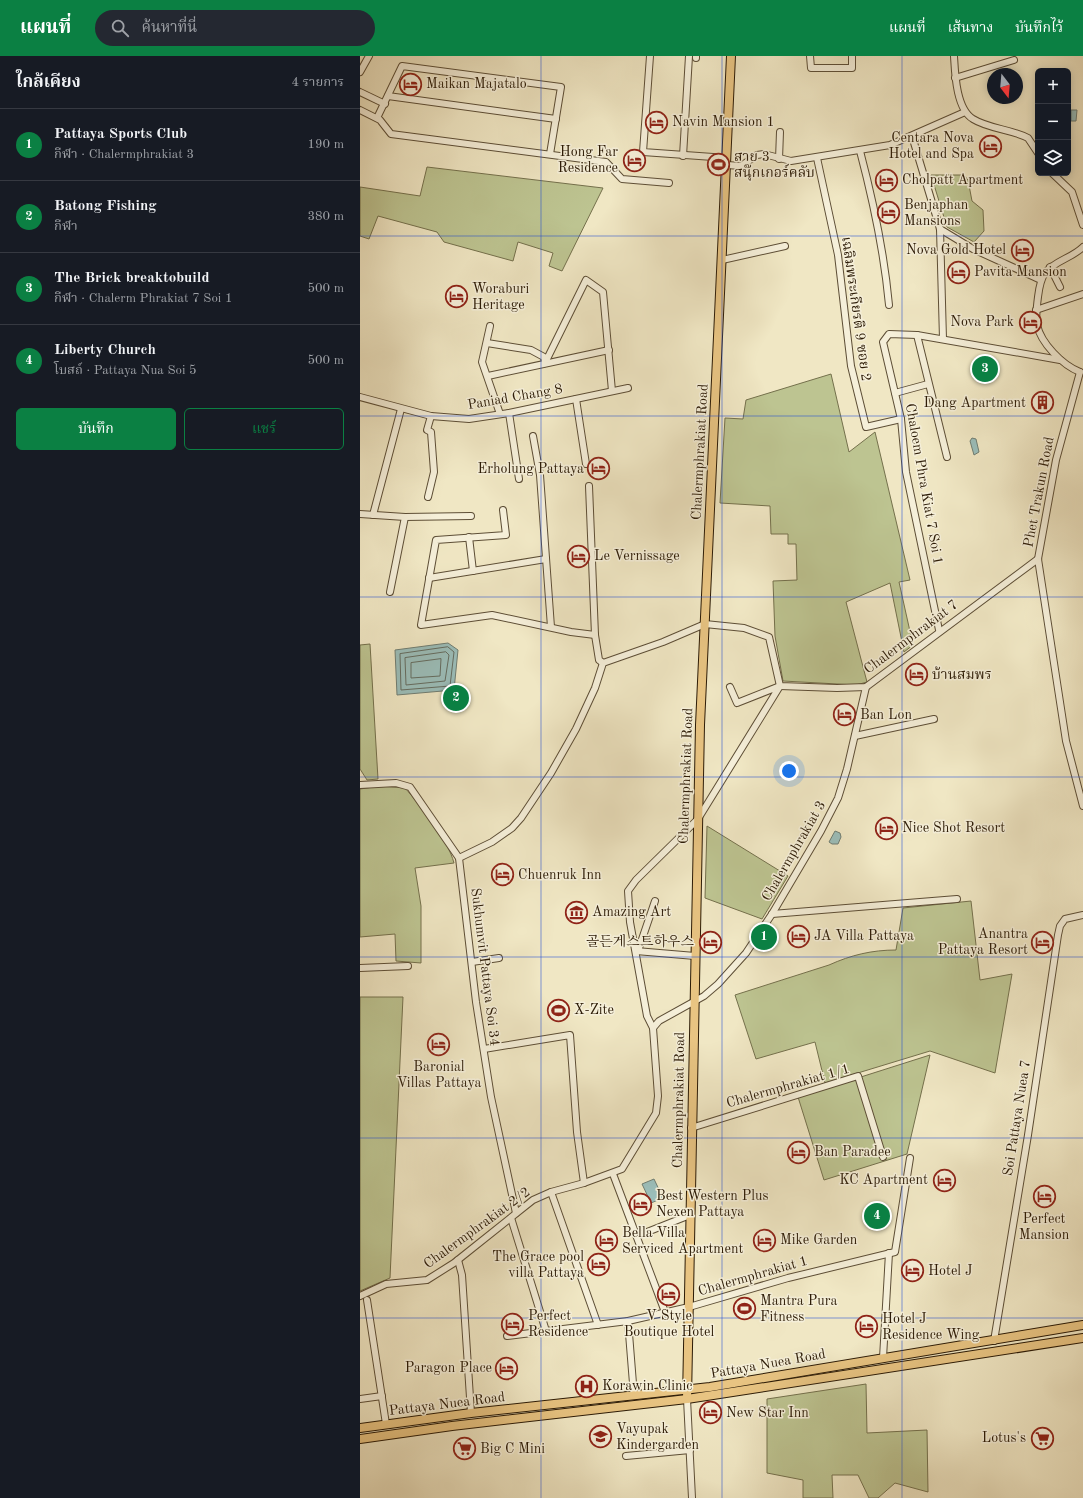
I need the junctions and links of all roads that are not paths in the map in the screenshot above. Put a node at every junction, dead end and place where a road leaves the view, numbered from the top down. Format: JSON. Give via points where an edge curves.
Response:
{"nodes":[{"id":1,"x":369,"y":56,"type":"edge"},
{"id":2,"x":650,"y":56,"type":"edge"},
{"id":3,"x":689,"y":56,"type":"edge"},
{"id":4,"x":731,"y":56,"type":"edge"},
{"id":5,"x":810,"y":56,"type":"edge"},
{"id":6,"x":852,"y":56,"type":"edge"},
{"id":7,"x":954,"y":56,"type":"edge"},
{"id":8,"x":1014,"y":60,"type":"dead end"},
{"id":9,"x":362,"y":63,"type":"edge"},
{"id":10,"x":360,"y":72,"type":"edge"},
{"id":11,"x":955,"y":78,"type":"junction"},
{"id":12,"x":360,"y":92,"type":"edge"},
{"id":13,"x":388,"y":96,"type":"junction"},
{"id":14,"x":385,"y":104,"type":"junction"},
{"id":15,"x":360,"y":110,"type":"edge"},
{"id":16,"x":965,"y":112,"type":"junction"},
{"id":17,"x":377,"y":118,"type":"junction"},
{"id":18,"x":556,"y":119,"type":"junction"},
{"id":19,"x":780,"y":132,"type":"dead end"},
{"id":20,"x":912,"y":136,"type":"junction"},
{"id":21,"x":1035,"y":148,"type":"edge"},
{"id":22,"x":860,"y":151,"type":"junction"},
{"id":23,"x":550,"y":154,"type":"junction"},
{"id":24,"x":682,"y":156,"type":"junction"},
{"id":25,"x":817,"y":158,"type":"junction"},
{"id":26,"x":779,"y":159,"type":"junction"},
{"id":27,"x":727,"y":162,"type":"junction"},
{"id":28,"x":1055,"y":176,"type":"edge"},
{"id":29,"x":669,"y":183,"type":"dead end"},
{"id":30,"x":1083,"y":225,"type":"edge"},
{"id":31,"x":940,"y":230,"type":"junction"},
{"id":32,"x":785,"y":246,"type":"dead end"},
{"id":33,"x":1083,"y":247,"type":"edge"},
{"id":34,"x":722,"y":260,"type":"junction"},
{"id":35,"x":1050,"y":267,"type":"junction"},
{"id":36,"x":1042,"y":280,"type":"junction"},
{"id":37,"x":1060,"y":287,"type":"dead end"},
{"id":38,"x":1083,"y":294,"type":"edge"},
{"id":39,"x":888,"y":305,"type":"dead end"},
{"id":40,"x":1036,"y":310,"type":"junction"},
{"id":41,"x":490,"y":326,"type":"dead end"},
{"id":42,"x":917,"y":335,"type":"junction"},
{"id":43,"x":943,"y":339,"type":"junction"},
{"id":44,"x":487,"y":343,"type":"junction"},
{"id":45,"x":609,"y":350,"type":"junction"},
{"id":46,"x":1060,"y":360,"type":"junction"},
{"id":47,"x":545,"y":363,"type":"junction"},
{"id":48,"x":1081,"y":371,"type":"edge"},
{"id":49,"x":488,"y":376,"type":"junction"},
{"id":50,"x":928,"y":384,"type":"junction"},
{"id":51,"x":628,"y":388,"type":"dead end"},
{"id":52,"x":612,"y":391,"type":"junction"},
{"id":53,"x":895,"y":393,"type":"junction"},
{"id":54,"x":361,"y":399,"type":"edge"},
{"id":55,"x":576,"y":399,"type":"junction"},
{"id":56,"x":401,"y":410,"type":"junction"},
{"id":57,"x":509,"y":413,"type":"junction"},
{"id":58,"x":500,"y":414,"type":"junction"},
{"id":59,"x":431,"y":416,"type":"junction"},
{"id":60,"x":901,"y":419,"type":"junction"},
{"id":61,"x":533,"y":436,"type":"dead end"},
{"id":62,"x":947,"y":457,"type":"dead end"},
{"id":63,"x":586,"y":464,"type":"dead end"},
{"id":64,"x":519,"y":479,"type":"dead end"},
{"id":65,"x":590,"y":486,"type":"dead end"},
{"id":66,"x":428,"y":497,"type":"dead end"},
{"id":67,"x":503,"y":510,"type":"dead end"},
{"id":68,"x":360,"y":514,"type":"edge"},
{"id":69,"x":373,"y":515,"type":"junction"},
{"id":70,"x":471,"y":516,"type":"dead end"},
{"id":71,"x":405,"y":517,"type":"junction"},
{"id":72,"x":470,"y":537,"type":"junction"},
{"id":73,"x":546,"y":559,"type":"junction"},
{"id":74,"x":1038,"y":559,"type":"junction"},
{"id":75,"x":473,"y":571,"type":"junction"},
{"id":76,"x":429,"y":578,"type":"junction"},
{"id":77,"x":390,"y":592,"type":"dead end"},
{"id":78,"x":705,"y":624,"type":"junction"},
{"id":79,"x":551,"y":627,"type":"junction"},
{"id":80,"x":939,"y":630,"type":"junction"},
{"id":81,"x":595,"y":635,"type":"junction"},
{"id":82,"x":604,"y":663,"type":"junction"},
{"id":83,"x":780,"y":686,"type":"junction"},
{"id":84,"x":730,"y":687,"type":"dead end"},
{"id":85,"x":866,"y":687,"type":"junction"},
{"id":86,"x":934,"y":719,"type":"dead end"},
{"id":87,"x":855,"y":736,"type":"junction"},
{"id":88,"x":360,"y":785,"type":"edge"},
{"id":89,"x":1083,"y":806,"type":"edge"},
{"id":90,"x":698,"y":819,"type":"junction"},
{"id":91,"x":459,"y":858,"type":"junction"},
{"id":92,"x":958,"y":899,"type":"dead end"},
{"id":93,"x":655,"y":901,"type":"dead end"},
{"id":94,"x":772,"y":914,"type":"junction"},
{"id":95,"x":1083,"y":915,"type":"edge"},
{"id":96,"x":637,"y":951,"type":"junction"},
{"id":97,"x":696,"y":956,"type":"junction"},
{"id":98,"x":499,"y":958,"type":"dead end"},
{"id":99,"x":472,"y":962,"type":"junction"},
{"id":100,"x":408,"y":966,"type":"dead end"},
{"id":101,"x":360,"y":968,"type":"edge"},
{"id":102,"x":694,"y":1000,"type":"junction"},
{"id":103,"x":653,"y":1028,"type":"junction"},
{"id":104,"x":484,"y":1049,"type":"junction"},
{"id":105,"x":691,"y":1128,"type":"junction"},
{"id":106,"x":883,"y":1157,"type":"dead end"},
{"id":107,"x":910,"y":1158,"type":"dead end"},
{"id":108,"x":612,"y":1174,"type":"junction"},
{"id":109,"x":584,"y":1183,"type":"junction"},
{"id":110,"x":551,"y":1192,"type":"junction"},
{"id":111,"x":516,"y":1213,"type":"junction"},
{"id":112,"x":690,"y":1215,"type":"junction"},
{"id":113,"x":511,"y":1218,"type":"junction"},
{"id":114,"x":637,"y":1236,"type":"junction"},
{"id":115,"x":892,"y":1253,"type":"junction"},
{"id":116,"x":458,"y":1260,"type":"junction"},
{"id":117,"x":360,"y":1296,"type":"edge"},
{"id":118,"x":367,"y":1300,"type":"dead end"},
{"id":119,"x":689,"y":1307,"type":"junction"},
{"id":120,"x":665,"y":1312,"type":"junction"},
{"id":121,"x":628,"y":1321,"type":"junction"},
{"id":122,"x":598,"y":1325,"type":"junction"},
{"id":123,"x":1083,"y":1325,"type":"edge"},
{"id":124,"x":546,"y":1332,"type":"junction"},
{"id":125,"x":507,"y":1336,"type":"dead end"},
{"id":126,"x":1083,"y":1338,"type":"edge"},
{"id":127,"x":994,"y":1341,"type":"junction"},
{"id":128,"x":883,"y":1358,"type":"junction"},
{"id":129,"x":686,"y":1390,"type":"junction"},
{"id":130,"x":382,"y":1396,"type":"junction"},
{"id":131,"x":634,"y":1396,"type":"junction"},
{"id":132,"x":360,"y":1399,"type":"edge"},
{"id":133,"x":687,"y":1399,"type":"junction"},
{"id":134,"x":471,"y":1413,"type":"junction"},
{"id":135,"x":386,"y":1424,"type":"junction"},
{"id":136,"x":360,"y":1428,"type":"edge"},
{"id":137,"x":360,"y":1439,"type":"edge"},
{"id":138,"x":690,"y":1450,"type":"junction"},
{"id":139,"x":626,"y":1456,"type":"dead end"},
{"id":140,"x":692,"y":1498,"type":"edge"}],
"edges":[{"from":1,"to":9,"type":"street"},
{"from":2,"to":24,"type":"street","via":[[643,152]]},
{"from":3,"to":24,"type":"street"},
{"from":4,"to":27,"type":"main road","name":"Chalermphrakiat Road"},
{"from":5,"to":6,"type":"street","via":[[810,68],[852,68]]},
{"from":7,"to":11,"type":"street"},
{"from":8,"to":11,"type":"street"},
{"from":9,"to":10,"type":"street"},
{"from":11,"to":16,"type":"street"},
{"from":12,"to":14,"type":"street"},
{"from":13,"to":14,"type":"street"},
{"from":13,"to":18,"type":"street"},
{"from":13,"to":18,"type":"street","via":[[402,66],[561,86]]},
{"from":14,"to":17,"type":"street"},
{"from":15,"to":17,"type":"street"},
{"from":16,"to":20,"type":"street"},
{"from":16,"to":21,"type":"street","via":[[972,119],[1028,138]]},
{"from":17,"to":23,"type":"street","via":[[391,134]]},
{"from":18,"to":23,"type":"street"},
{"from":19,"to":26,"type":"street"},
{"from":20,"to":22,"type":"street","via":[[890,145]]},
{"from":20,"to":31,"type":"street"},
{"from":22,"to":25,"type":"street"},
{"from":22,"to":39,"type":"street","via":[[875,204],[884,254]]},
{"from":23,"to":29,"type":"street","via":[[606,162],[622,179]]},
{"from":24,"to":27,"type":"street"},
{"from":25,"to":26,"type":"street","via":[[790,161]]},
{"from":25,"to":60,"type":"street","name":"เฉลิมพระเกียรติ 9 ซอย 2","via":[[838,256],[850,366],[866,427]]},
{"from":26,"to":27,"type":"street","via":[[764,154],[757,155],[741,166]]},
{"from":27,"to":34,"type":"main road","name":"Chalermphrakiat Road"},
{"from":28,"to":30,"type":"street","via":[[1072,192]]},
{"from":31,"to":36,"type":"street","via":[[973,249]]},
{"from":31,"to":43,"type":"street"},
{"from":32,"to":34,"type":"street"},
{"from":33,"to":35,"type":"street"},
{"from":34,"to":78,"type":"main road","name":"Chalermphrakiat Road"},
{"from":35,"to":36,"type":"street"},
{"from":35,"to":37,"type":"street"},
{"from":36,"to":40,"type":"street"},
{"from":38,"to":40,"type":"street"},
{"from":40,"to":46,"type":"street","via":[[1038,328],[1050,349]]},
{"from":41,"to":44,"type":"street"},
{"from":42,"to":43,"type":"street"},
{"from":42,"to":50,"type":"street"},
{"from":42,"to":53,"type":"street","name":"Chaloem Phra Kiat 7 Soi 1","via":[[889,334],[883,342]]},
{"from":43,"to":46,"type":"street"},
{"from":44,"to":47,"type":"street","via":[[531,350],[544,357]]},
{"from":44,"to":49,"type":"street","via":[[482,362]]},
{"from":45,"to":47,"type":"street"},
{"from":45,"to":47,"type":"street","via":[[603,292],[586,280]]},
{"from":45,"to":52,"type":"street"},
{"from":46,"to":48,"type":"street"},
{"from":47,"to":49,"type":"street"},
{"from":48,"to":74,"type":"street","name":"Phet Trakun Road","via":[[1056,460]]},
{"from":49,"to":58,"type":"street"},
{"from":50,"to":53,"type":"street"},
{"from":50,"to":62,"type":"street"},
{"from":51,"to":52,"type":"street","name":"Paniad Chang 8"},
{"from":52,"to":55,"type":"street","name":"Paniad Chang 8"},
{"from":53,"to":60,"type":"street","name":"Chaloem Phra Kiat 7 Soi 1"},
{"from":54,"to":56,"type":"street","name":"Paniad Chang 8"},
{"from":55,"to":57,"type":"street","name":"Paniad Chang 8"},
{"from":55,"to":63,"type":"street"},
{"from":56,"to":59,"type":"street","name":"Paniad Chang 8"},
{"from":56,"to":69,"type":"street"},
{"from":57,"to":58,"type":"street","name":"Paniad Chang 8"},
{"from":57,"to":64,"type":"street"},
{"from":58,"to":59,"type":"street","name":"Paniad Chang 8","via":[[469,419]]},
{"from":59,"to":66,"type":"street","via":[[427,430],[431,432],[434,472]]},
{"from":60,"to":80,"type":"street","name":"Chaloem Phra Kiat 7 Soi 1","via":[[906,472]]},
{"from":61,"to":73,"type":"street","via":[[540,475]]},
{"from":65,"to":81,"type":"street"},
{"from":67,"to":72,"type":"street","via":[[506,535]]},
{"from":68,"to":69,"type":"street"},
{"from":69,"to":71,"type":"street"},
{"from":70,"to":71,"type":"street"},
{"from":71,"to":77,"type":"street"},
{"from":72,"to":75,"type":"street"},
{"from":72,"to":76,"type":"street","via":[[436,540]]},
{"from":73,"to":75,"type":"street"},
{"from":73,"to":79,"type":"street"},
{"from":74,"to":80,"type":"street","name":"Chalermphrakiat 7"},
{"from":74,"to":89,"type":"street","name":"Phet Trakun Road","via":[[1066,741]]},
{"from":75,"to":76,"type":"street"},
{"from":76,"to":79,"type":"street","via":[[421,624],[492,615]]},
{"from":78,"to":82,"type":"street"},
{"from":78,"to":83,"type":"street","via":[[744,628],[769,636]]},
{"from":78,"to":90,"type":"main road","name":"Chalermphrakiat Road"},
{"from":79,"to":81,"type":"street"},
{"from":80,"to":85,"type":"street","name":"Chalermphrakiat 7"},
{"from":81,"to":82,"type":"street","via":[[599,660]]},
{"from":82,"to":91,"type":"street","via":[[576,729],[521,818],[492,842]]},
{"from":83,"to":84,"type":"street","via":[[737,703]]},
{"from":83,"to":85,"type":"street","name":"Chalermphrakiat 7"},
{"from":83,"to":90,"type":"street"},
{"from":85,"to":87,"type":"street","name":"Chalermphrakiat 3"},
{"from":86,"to":87,"type":"street"},
{"from":87,"to":94,"type":"street","name":"Chalermphrakiat 3","via":[[838,798]]},
{"from":88,"to":91,"type":"street","name":"Sukhumvit Pattaya Soi 34","via":[[396,783],[410,787]]},
{"from":90,"to":96,"type":"street","name":"Chalermphrakiat 2/2","via":[[628,891],[630,922]]},
{"from":90,"to":97,"type":"main road","name":"Chalermphrakiat Road"},
{"from":91,"to":99,"type":"street","name":"Sukhumvit Pattaya Soi 34"},
{"from":92,"to":94,"type":"street"},
{"from":93,"to":96,"type":"street"},
{"from":94,"to":102,"type":"street","name":"Chalermphrakiat 3","via":[[730,973]]},
{"from":95,"to":127,"type":"street","name":"Soi Pattaya Nuea 7","via":[[1065,919],[1060,926]]},
{"from":96,"to":97,"type":"street"},
{"from":96,"to":103,"type":"street","name":"Chalermphrakiat 2/2","via":[[647,1016]]},
{"from":97,"to":102,"type":"main road","name":"Chalermphrakiat Road"},
{"from":98,"to":99,"type":"street"},
{"from":99,"to":104,"type":"street","name":"Sukhumvit Pattaya Soi 34"},
{"from":100,"to":101,"type":"street"},
{"from":102,"to":103,"type":"street","via":[[659,1021]]},
{"from":102,"to":105,"type":"main road","name":"Chalermphrakiat Road"},
{"from":103,"to":108,"type":"street","name":"Chalermphrakiat 2/2","via":[[658,1096],[656,1112],[622,1170]]},
{"from":104,"to":109,"type":"street","via":[[570,1035],[577,1132]]},
{"from":104,"to":111,"type":"street","name":"Sukhumvit Pattaya Soi 34","via":[[491,1097]]},
{"from":105,"to":106,"type":"street","name":"Chalermphrakiat 1/1","via":[[858,1076]]},
{"from":105,"to":112,"type":"main road","name":"Chalermphrakiat Road"},
{"from":107,"to":115,"type":"street"},
{"from":108,"to":109,"type":"street","name":"Chalermphrakiat 2/2"},
{"from":108,"to":114,"type":"street"},
{"from":109,"to":110,"type":"street","name":"Chalermphrakiat 2/2"},
{"from":110,"to":111,"type":"street","name":"Chalermphrakiat 2/2","via":[[533,1200]]},
{"from":110,"to":122,"type":"street"},
{"from":111,"to":113,"type":"street","name":"Chalermphrakiat 2/2"},
{"from":112,"to":114,"type":"street"},
{"from":112,"to":119,"type":"main road","name":"Chalermphrakiat Road"},
{"from":113,"to":116,"type":"street","name":"Chalermphrakiat 2/2"},
{"from":113,"to":124,"type":"street"},
{"from":114,"to":120,"type":"street"},
{"from":115,"to":119,"type":"street","name":"Chalermphrakiat 1","via":[[788,1278]]},
{"from":115,"to":128,"type":"street"},
{"from":116,"to":117,"type":"street","name":"Chalermphrakiat 2/2","via":[[427,1280],[386,1284]]},
{"from":116,"to":134,"type":"street","via":[[462,1275]]},
{"from":118,"to":130,"type":"street"},
{"from":119,"to":120,"type":"street","name":"Chalermphrakiat 1"},
{"from":119,"to":129,"type":"main road","name":"Chalermphrakiat Road"},
{"from":120,"to":121,"type":"street","name":"Chalermphrakiat 1"},
{"from":121,"to":122,"type":"street","name":"Chalermphrakiat 1"},
{"from":121,"to":131,"type":"street"},
{"from":122,"to":124,"type":"street","name":"Chalermphrakiat 1"},
{"from":123,"to":127,"type":"main road","name":"Pattaya Nuea Road"},
{"from":124,"to":125,"type":"street","name":"Chalermphrakiat 1"},
{"from":126,"to":133,"type":"main road","name":"Pattaya Nuea Road"},
{"from":127,"to":128,"type":"main road","name":"Pattaya Nuea Road"},
{"from":128,"to":129,"type":"main road","name":"Pattaya Nuea Road"},
{"from":129,"to":131,"type":"main road","name":"Pattaya Nuea Road"},
{"from":129,"to":133,"type":"main road","name":"Chalermphrakiat Road"},
{"from":130,"to":132,"type":"street"},
{"from":130,"to":135,"type":"street"},
{"from":131,"to":134,"type":"main road","name":"Pattaya Nuea Road"},
{"from":133,"to":137,"type":"main road","name":"Pattaya Nuea Road"},
{"from":133,"to":138,"type":"street","name":"Chalermphrakiat Road"},
{"from":134,"to":135,"type":"main road","name":"Pattaya Nuea Road"},
{"from":135,"to":136,"type":"main road","name":"Pattaya Nuea Road"},
{"from":138,"to":139,"type":"street"},
{"from":138,"to":140,"type":"street","name":"Chalermphrakiat Road"}]}
